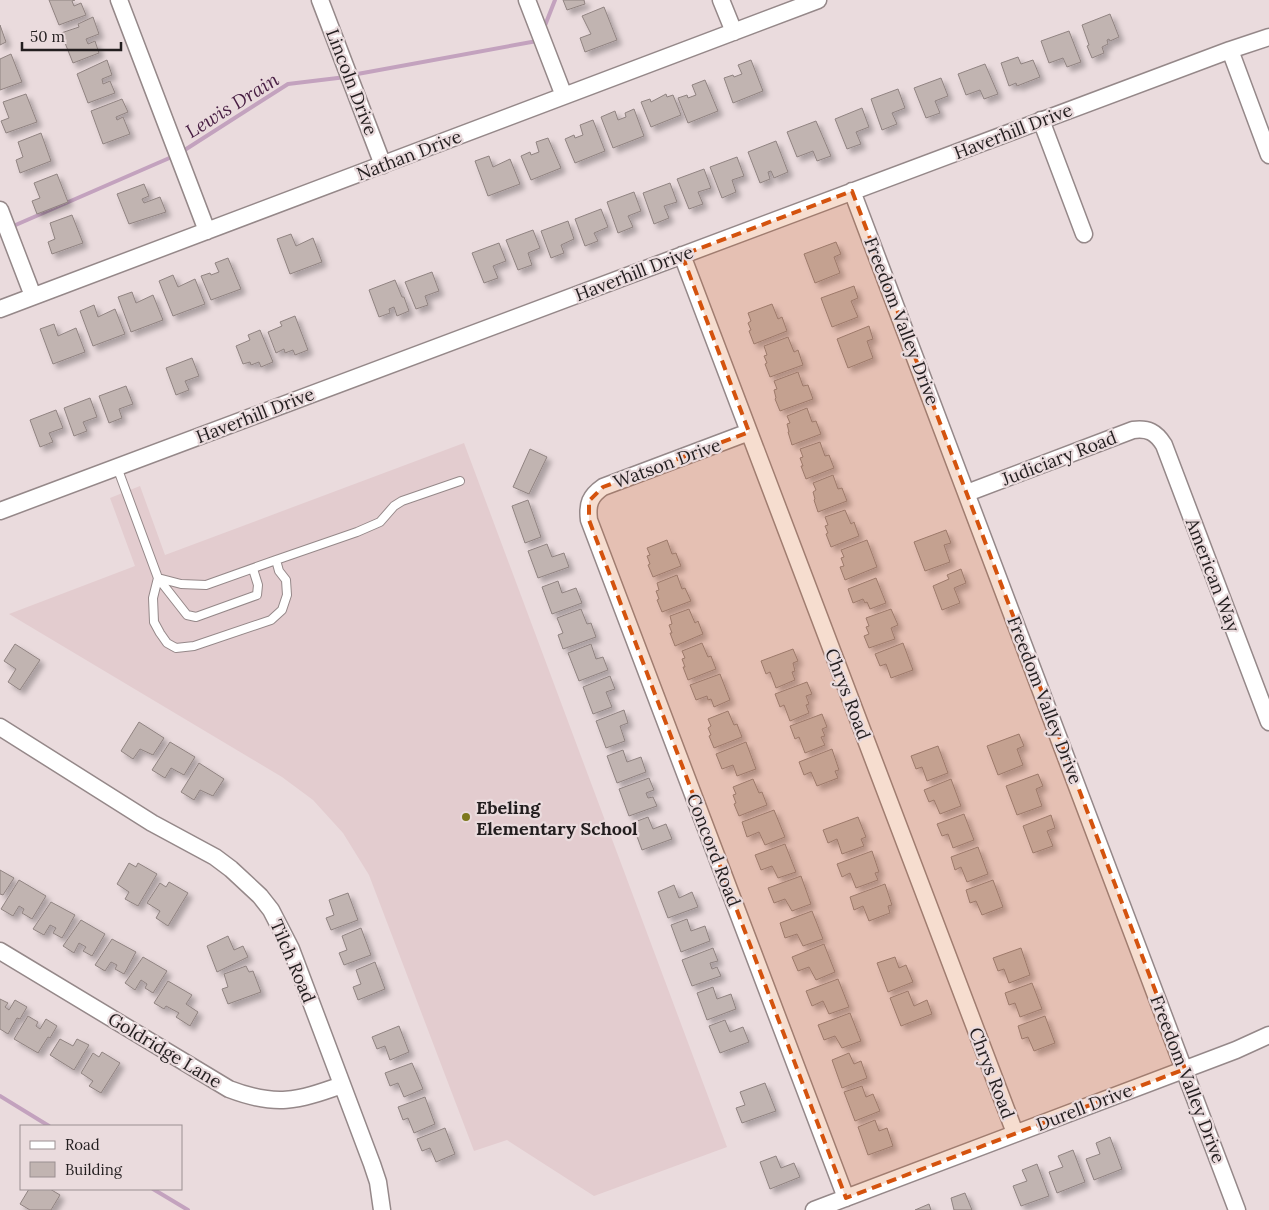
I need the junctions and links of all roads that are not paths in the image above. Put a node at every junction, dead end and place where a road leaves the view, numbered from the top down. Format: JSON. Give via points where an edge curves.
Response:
{"nodes":[{"id":1,"x":120,"y":0,"type":"edge"},
{"id":2,"x":320,"y":0,"type":"edge"},
{"id":3,"x":527,"y":0,"type":"edge"},
{"id":4,"x":722,"y":0,"type":"edge"},
{"id":5,"x":818,"y":0,"type":"edge"},
{"id":6,"x":734,"y":32,"type":"junction"},
{"id":7,"x":1269,"y":37,"type":"edge"},
{"id":8,"x":1230,"y":50,"type":"junction"},
{"id":9,"x":564,"y":96,"type":"junction"},
{"id":10,"x":1041,"y":120,"type":"junction"},
{"id":11,"x":1269,"y":155,"type":"edge"},
{"id":12,"x":383,"y":165,"type":"junction"},
{"id":13,"x":852,"y":191,"type":"junction"},
{"id":14,"x":0,"y":210,"type":"edge"},
{"id":15,"x":207,"y":231,"type":"junction"},
{"id":16,"x":1084,"y":234,"type":"dead end"},
{"id":17,"x":682,"y":255,"type":"junction"},
{"id":18,"x":33,"y":296,"type":"junction"},
{"id":19,"x":0,"y":309,"type":"edge"},
{"id":20,"x":1152,"y":431,"type":"joint"},
{"id":21,"x":749,"y":432,"type":"junction"},
{"id":22,"x":118,"y":466,"type":"junction"},
{"id":23,"x":460,"y":481,"type":"dead end"},
{"id":24,"x":967,"y":493,"type":"junction"},
{"id":25,"x":589,"y":501,"type":"joint"},
{"id":26,"x":0,"y":511,"type":"edge"},
{"id":27,"x":276,"y":560,"type":"junction"},
{"id":28,"x":253,"y":569,"type":"junction"},
{"id":29,"x":158,"y":578,"type":"junction"},
{"id":30,"x":1267,"y":713,"type":"edge"},
{"id":31,"x":0,"y":727,"type":"edge"},
{"id":32,"x":0,"y":951,"type":"edge"},
{"id":33,"x":1269,"y":1035,"type":"edge"},
{"id":34,"x":1185,"y":1069,"type":"junction"},
{"id":35,"x":342,"y":1085,"type":"junction"},
{"id":36,"x":1015,"y":1133,"type":"junction"},
{"id":37,"x":846,"y":1198,"type":"junction"},
{"id":38,"x":382,"y":1210,"type":"edge"},
{"id":39,"x":814,"y":1210,"type":"edge"},
{"id":40,"x":1237,"y":1210,"type":"edge"}],
"edges":[{"from":1,"to":15,"type":"street"},
{"from":2,"to":12,"type":"street","name":"Lincoln Drive"},
{"from":3,"to":9,"type":"street"},
{"from":4,"to":6,"type":"street"},
{"from":5,"to":6,"type":"street","name":"Nathan Drive"},
{"from":6,"to":9,"type":"street","name":"Nathan Drive"},
{"from":7,"to":8,"type":"street","name":"Haverhill Drive"},
{"from":8,"to":10,"type":"street","name":"Haverhill Drive"},
{"from":8,"to":11,"type":"street"},
{"from":9,"to":12,"type":"street","name":"Nathan Drive"},
{"from":10,"to":13,"type":"street","name":"Haverhill Drive"},
{"from":10,"to":16,"type":"street"},
{"from":12,"to":15,"type":"street","name":"Nathan Drive"},
{"from":13,"to":17,"type":"street","name":"Haverhill Drive"},
{"from":13,"to":24,"type":"street","name":"Freedom Valley Drive"},
{"from":14,"to":18,"type":"street"},
{"from":15,"to":18,"type":"street","name":"Nathan Drive"},
{"from":17,"to":21,"type":"street","name":"Chrys Road"},
{"from":17,"to":22,"type":"street","name":"Haverhill Drive"},
{"from":18,"to":19,"type":"street","name":"Nathan Drive"},
{"from":20,"to":24,"type":"street","name":"Judiciary Road","via":[[1133,430]]},
{"from":20,"to":30,"type":"street","name":"American Way","via":[[1164,445]]},
{"from":21,"to":25,"type":"street","name":"Watson Drive","via":[[603,487]]},
{"from":21,"to":36,"type":"street","name":"Chrys Road"},
{"from":22,"to":26,"type":"street","name":"Haverhill Drive"},
{"from":22,"to":29,"type":"lane"},
{"from":23,"to":27,"type":"lane","via":[[402,501],[380,522],[357,532]]},
{"from":24,"to":34,"type":"street","name":"Freedom Valley Drive"},
{"from":25,"to":37,"type":"street","name":"Concord Road","via":[[589,520]]},
{"from":27,"to":28,"type":"lane"},
{"from":27,"to":29,"type":"lane","via":[[286,580],[287,595],[282,610],[271,620],[194,646],[176,648],[167,643],[154,622]]},
{"from":28,"to":29,"type":"lane","via":[[206,585],[181,584]]},
{"from":28,"to":29,"type":"lane","via":[[258,585],[257,595],[196,617],[188,615]]},
{"from":31,"to":35,"type":"street","name":"Tilch Road","via":[[152,823],[215,858],[260,896],[291,949]]},
{"from":32,"to":35,"type":"street","name":"Goldridge Lane","via":[[229,1089],[248,1097],[284,1101]]},
{"from":33,"to":34,"type":"street","name":"Durell Drive"},
{"from":34,"to":36,"type":"street","name":"Durell Drive"},
{"from":34,"to":40,"type":"street","name":"Freedom Valley Drive"},
{"from":35,"to":38,"type":"street","name":"Tilch Road","via":[[375,1173]]},
{"from":36,"to":37,"type":"street","name":"Durell Drive"},
{"from":37,"to":39,"type":"street","name":"Durell Drive"}]}
